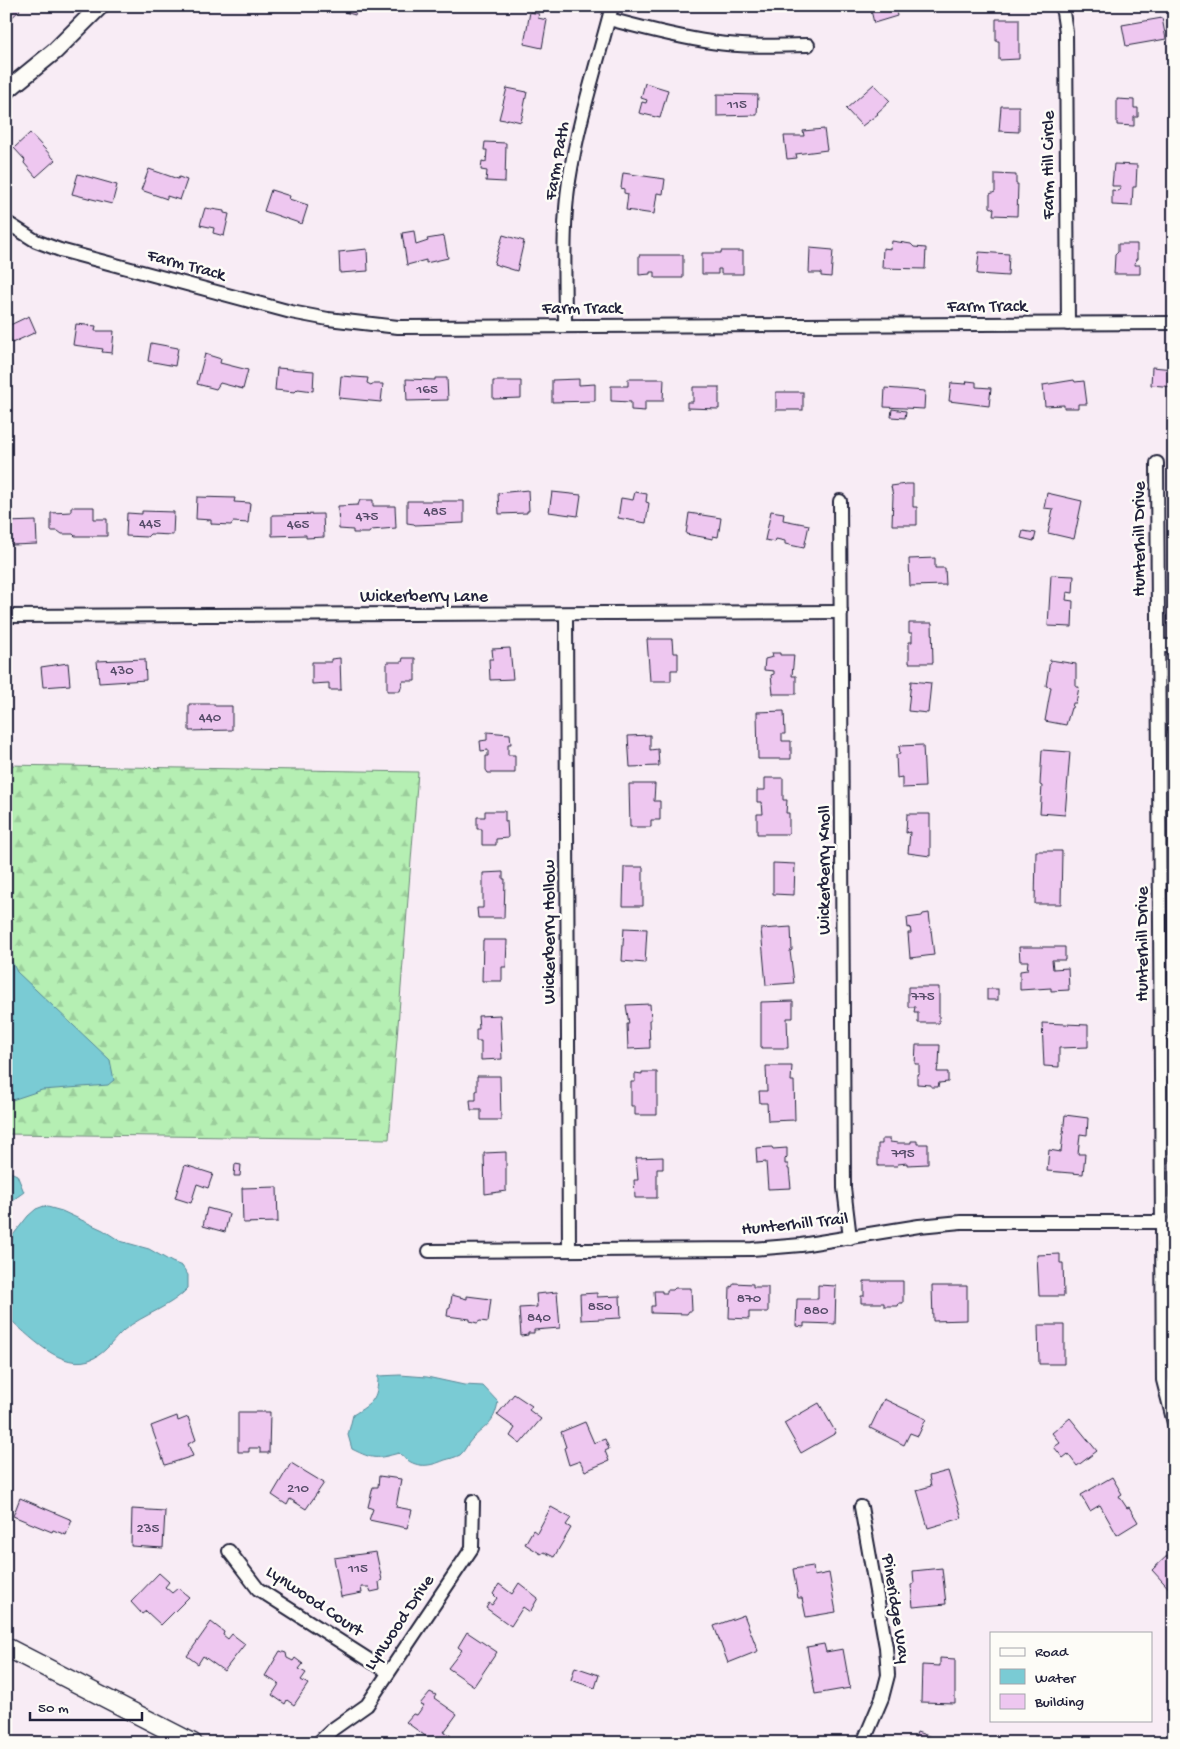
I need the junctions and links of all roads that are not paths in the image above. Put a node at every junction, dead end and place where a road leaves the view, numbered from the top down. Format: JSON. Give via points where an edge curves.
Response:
{"nodes":[{"id":1,"x":100,"y":6,"type":"edge"},
{"id":2,"x":1062,"y":6,"type":"edge"},
{"id":3,"x":611,"y":12,"type":"edge"},
{"id":4,"x":808,"y":45,"type":"dead end"},
{"id":5,"x":6,"y":90,"type":"edge"},
{"id":6,"x":9,"y":230,"type":"edge"},
{"id":7,"x":1174,"y":323,"type":"edge"},
{"id":8,"x":1068,"y":324,"type":"junction"},
{"id":9,"x":565,"y":326,"type":"junction"},
{"id":10,"x":1157,"y":463,"type":"dead end"},
{"id":11,"x":840,"y":501,"type":"dead end"},
{"id":12,"x":841,"y":612,"type":"junction"},
{"id":13,"x":566,"y":614,"type":"junction"},
{"id":14,"x":6,"y":616,"type":"edge"},
{"id":15,"x":1158,"y":646,"type":"junction"},
{"id":16,"x":1174,"y":646,"type":"edge"},
{"id":17,"x":1162,"y":1222,"type":"junction"},
{"id":18,"x":850,"y":1238,"type":"junction"},
{"id":19,"x":569,"y":1250,"type":"junction"},
{"id":20,"x":429,"y":1251,"type":"dead end"},
{"id":21,"x":1174,"y":1423,"type":"edge"},
{"id":22,"x":472,"y":1501,"type":"dead end"},
{"id":23,"x":860,"y":1507,"type":"dead end"},
{"id":24,"x":229,"y":1551,"type":"dead end"},
{"id":25,"x":6,"y":1647,"type":"edge"},
{"id":26,"x":388,"y":1672,"type":"junction"},
{"id":27,"x":193,"y":1743,"type":"edge"},
{"id":28,"x":318,"y":1743,"type":"edge"},
{"id":29,"x":863,"y":1743,"type":"edge"}],
"edges":[{"from":1,"to":5,"type":"street","via":[[55,51]]},
{"from":2,"to":8,"type":"street","name":"Farm Hill Circle","via":[[1066,32]]},
{"from":3,"to":4,"type":"street","via":[[668,34],[712,42]]},
{"from":3,"to":9,"type":"street","name":"Farm Path","via":[[569,182],[565,234]]},
{"from":6,"to":9,"type":"street","name":"Farm Track","via":[[60,250],[328,319],[398,327]]},
{"from":7,"to":8,"type":"street","name":"Farm Track"},
{"from":8,"to":9,"type":"street","name":"Farm Track"},
{"from":10,"to":15,"type":"street","name":"Hunterhill Drive"},
{"from":11,"to":12,"type":"street","name":"Wickerberry Knoll"},
{"from":12,"to":13,"type":"street","name":"Wickerberry Lane"},
{"from":12,"to":18,"type":"street","name":"Wickerberry Knoll","via":[[844,1188]]},
{"from":13,"to":14,"type":"street","name":"Wickerberry Lane"},
{"from":13,"to":19,"type":"street","name":"Wickerberry Hollow"},
{"from":15,"to":16,"type":"street"},
{"from":15,"to":17,"type":"street","name":"Hunterhill Drive"},
{"from":17,"to":18,"type":"street","name":"Hunterhill Trail","via":[[961,1222]]},
{"from":17,"to":21,"type":"street","name":"Hunterhill Drive","via":[[1163,1380]]},
{"from":18,"to":19,"type":"street","name":"Hunterhill Trail","via":[[752,1249]]},
{"from":19,"to":20,"type":"street","name":"Hunterhill Trail"},
{"from":22,"to":26,"type":"street","name":"Lynwood Drive","via":[[472,1548]]},
{"from":23,"to":29,"type":"street","name":"Pineridge Way","via":[[886,1647],[888,1675]]},
{"from":24,"to":26,"type":"street","name":"Lynwood Court","via":[[258,1589]]},
{"from":25,"to":27,"type":"main road"},
{"from":26,"to":28,"type":"street","name":"Lynwood Drive","via":[[367,1705]]}]}
